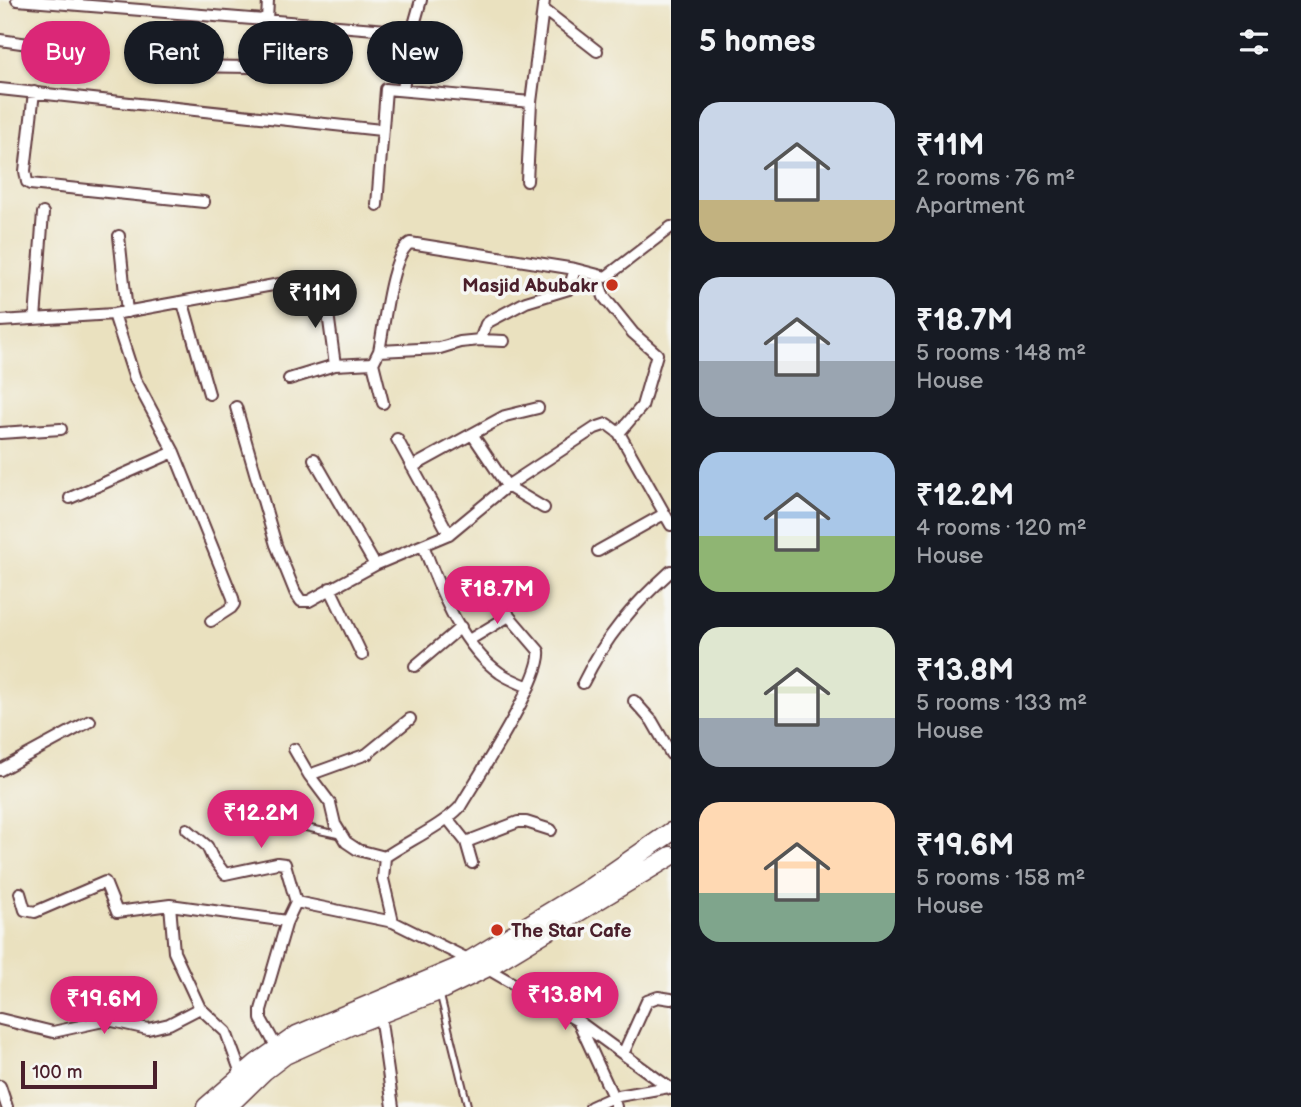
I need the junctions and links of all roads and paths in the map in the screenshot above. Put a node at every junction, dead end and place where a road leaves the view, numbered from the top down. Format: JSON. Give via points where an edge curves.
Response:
{"nodes":[{"id":1,"x":17,"y":0,"type":"edge"},
{"id":2,"x":268,"y":0,"type":"edge"},
{"id":3,"x":421,"y":0,"type":"edge"},
{"id":4,"x":544,"y":4,"type":"edge"},
{"id":5,"x":265,"y":20,"type":"junction"},
{"id":6,"x":415,"y":21,"type":"edge"},
{"id":7,"x":367,"y":28,"type":"edge"},
{"id":8,"x":0,"y":40,"type":"edge"},
{"id":9,"x":21,"y":43,"type":"edge"},
{"id":10,"x":597,"y":51,"type":"dead end"},
{"id":11,"x":224,"y":67,"type":"edge"},
{"id":12,"x":404,"y":84,"type":"edge"},
{"id":13,"x":0,"y":89,"type":"edge"},
{"id":14,"x":403,"y":89,"type":"junction"},
{"id":15,"x":34,"y":92,"type":"junction"},
{"id":16,"x":531,"y":102,"type":"junction"},
{"id":17,"x":381,"y":130,"type":"junction"},
{"id":18,"x":527,"y":181,"type":"dead end"},
{"id":19,"x":204,"y":202,"type":"dead end"},
{"id":20,"x":377,"y":205,"type":"dead end"},
{"id":21,"x":43,"y":213,"type":"dead end"},
{"id":22,"x":671,"y":227,"type":"edge"},
{"id":23,"x":119,"y":236,"type":"dead end"},
{"id":24,"x":575,"y":269,"type":"junction"},
{"id":25,"x":596,"y":275,"type":"junction"},
{"id":26,"x":183,"y":303,"type":"junction"},
{"id":27,"x":127,"y":312,"type":"junction"},
{"id":28,"x":114,"y":314,"type":"junction"},
{"id":29,"x":36,"y":319,"type":"junction"},
{"id":30,"x":0,"y":321,"type":"edge"},
{"id":31,"x":480,"y":340,"type":"junction"},
{"id":32,"x":504,"y":341,"type":"dead end"},
{"id":33,"x":379,"y":351,"type":"junction"},
{"id":34,"x":373,"y":363,"type":"junction"},
{"id":35,"x":335,"y":365,"type":"junction"},
{"id":36,"x":289,"y":379,"type":"dead end"},
{"id":37,"x":209,"y":394,"type":"dead end"},
{"id":38,"x":383,"y":403,"type":"dead end"},
{"id":39,"x":236,"y":407,"type":"dead end"},
{"id":40,"x":538,"y":408,"type":"dead end"},
{"id":41,"x":61,"y":429,"type":"dead end"},
{"id":42,"x":0,"y":433,"type":"edge"},
{"id":43,"x":472,"y":433,"type":"junction"},
{"id":44,"x":619,"y":433,"type":"junction"},
{"id":45,"x":397,"y":439,"type":"dead end"},
{"id":46,"x":174,"y":452,"type":"junction"},
{"id":47,"x":314,"y":459,"type":"dead end"},
{"id":48,"x":412,"y":467,"type":"junction"},
{"id":49,"x":507,"y":486,"type":"junction"},
{"id":50,"x":70,"y":498,"type":"dead end"},
{"id":51,"x":544,"y":508,"type":"dead end"},
{"id":52,"x":664,"y":513,"type":"junction"},
{"id":53,"x":671,"y":524,"type":"edge"},
{"id":54,"x":449,"y":534,"type":"junction"},
{"id":55,"x":422,"y":545,"type":"junction"},
{"id":56,"x":598,"y":551,"type":"dead end"},
{"id":57,"x":375,"y":565,"type":"junction"},
{"id":58,"x":671,"y":571,"type":"edge"},
{"id":59,"x":496,"y":582,"type":"dead end"},
{"id":60,"x":330,"y":588,"type":"junction"},
{"id":61,"x":509,"y":616,"type":"junction"},
{"id":62,"x":211,"y":621,"type":"dead end"},
{"id":63,"x":461,"y":627,"type":"junction"},
{"id":64,"x":468,"y":640,"type":"junction"},
{"id":65,"x":362,"y":655,"type":"dead end"},
{"id":66,"x":415,"y":666,"type":"dead end"},
{"id":67,"x":583,"y":683,"type":"dead end"},
{"id":68,"x":529,"y":687,"type":"junction"},
{"id":69,"x":634,"y":701,"type":"dead end"},
{"id":70,"x":410,"y":719,"type":"dead end"},
{"id":71,"x":90,"y":721,"type":"dead end"},
{"id":72,"x":294,"y":749,"type":"dead end"},
{"id":73,"x":671,"y":754,"type":"edge"},
{"id":74,"x":0,"y":770,"type":"edge"},
{"id":75,"x":309,"y":775,"type":"junction"},
{"id":76,"x":266,"y":807,"type":"dead end"},
{"id":77,"x":447,"y":818,"type":"junction"},
{"id":78,"x":187,"y":829,"type":"dead end"},
{"id":79,"x":551,"y":830,"type":"dead end"},
{"id":80,"x":671,"y":832,"type":"edge"},
{"id":81,"x":340,"y":835,"type":"junction"},
{"id":82,"x":466,"y":842,"type":"junction"},
{"id":83,"x":671,"y":856,"type":"edge"},
{"id":84,"x":385,"y":857,"type":"junction"},
{"id":85,"x":472,"y":863,"type":"dead end"},
{"id":86,"x":20,"y":893,"type":"dead end"},
{"id":87,"x":296,"y":902,"type":"junction"},
{"id":88,"x":170,"y":905,"type":"junction"},
{"id":89,"x":287,"y":922,"type":"junction"},
{"id":90,"x":393,"y":922,"type":"junction"},
{"id":91,"x":478,"y":964,"type":"junction"},
{"id":92,"x":439,"y":991,"type":"junction"},
{"id":93,"x":671,"y":999,"type":"edge"},
{"id":94,"x":200,"y":1008,"type":"junction"},
{"id":95,"x":380,"y":1015,"type":"junction"},
{"id":96,"x":0,"y":1019,"type":"edge"},
{"id":97,"x":578,"y":1021,"type":"junction"},
{"id":98,"x":277,"y":1048,"type":"junction"},
{"id":99,"x":623,"y":1054,"type":"junction"},
{"id":100,"x":242,"y":1076,"type":"junction"},
{"id":101,"x":0,"y":1086,"type":"edge"},
{"id":102,"x":670,"y":1088,"type":"edge"},
{"id":103,"x":614,"y":1102,"type":"edge"},
{"id":104,"x":231,"y":1106,"type":"edge"},
{"id":105,"x":6,"y":1107,"type":"edge"},
{"id":106,"x":206,"y":1107,"type":"edge"},
{"id":107,"x":393,"y":1107,"type":"edge"},
{"id":108,"x":468,"y":1107,"type":"edge"},
{"id":109,"x":591,"y":1107,"type":"edge"}],
"edges":[{"from":1,"to":5,"type":"street"},
{"from":2,"to":5,"type":"street"},
{"from":3,"to":6,"type":"street"},
{"from":4,"to":10,"type":"street"},
{"from":4,"to":16,"type":"street"},
{"from":5,"to":7,"type":"street"},
{"from":5,"to":11,"type":"street","via":[[257,65]]},
{"from":8,"to":9,"type":"street"},
{"from":12,"to":14,"type":"street"},
{"from":13,"to":15,"type":"street"},
{"from":14,"to":16,"type":"street"},
{"from":14,"to":17,"type":"street","via":[[386,89]]},
{"from":15,"to":17,"type":"street"},
{"from":15,"to":19,"type":"street","via":[[25,171],[30,184]]},
{"from":16,"to":18,"type":"street"},
{"from":17,"to":20,"type":"street"},
{"from":21,"to":29,"type":"street"},
{"from":22,"to":25,"type":"street","via":[[610,275]]},
{"from":23,"to":27,"type":"street"},
{"from":24,"to":25,"type":"street"},
{"from":24,"to":31,"type":"street","via":[[569,289],[526,302],[490,321]]},
{"from":24,"to":33,"type":"street","via":[[405,245],[396,260]]},
{"from":25,"to":44,"type":"street","via":[[604,297],[633,334],[657,354],[642,406]]},
{"from":26,"to":27,"type":"street"},
{"from":26,"to":35,"type":"street","via":[[318,279],[326,290]]},
{"from":26,"to":37,"type":"street"},
{"from":27,"to":28,"type":"street"},
{"from":28,"to":29,"type":"street"},
{"from":28,"to":46,"type":"street","via":[[135,380]]},
{"from":29,"to":30,"type":"street"},
{"from":31,"to":32,"type":"street"},
{"from":31,"to":33,"type":"street","via":[[440,348]]},
{"from":33,"to":34,"type":"street"},
{"from":34,"to":35,"type":"street"},
{"from":34,"to":38,"type":"street"},
{"from":35,"to":36,"type":"street"},
{"from":39,"to":60,"type":"street","via":[[276,545],[295,592],[305,601]]},
{"from":40,"to":43,"type":"street","via":[[505,416]]},
{"from":41,"to":42,"type":"street"},
{"from":43,"to":48,"type":"street"},
{"from":43,"to":49,"type":"street"},
{"from":44,"to":49,"type":"street","via":[[607,424],[595,428]]},
{"from":44,"to":52,"type":"street"},
{"from":45,"to":48,"type":"street"},
{"from":46,"to":50,"type":"street"},
{"from":46,"to":62,"type":"street","via":[[234,602]]},
{"from":47,"to":57,"type":"street"},
{"from":48,"to":54,"type":"street"},
{"from":49,"to":51,"type":"street"},
{"from":49,"to":54,"type":"street"},
{"from":52,"to":53,"type":"street"},
{"from":52,"to":56,"type":"street"},
{"from":54,"to":55,"type":"street"},
{"from":55,"to":57,"type":"street"},
{"from":55,"to":63,"type":"street"},
{"from":57,"to":60,"type":"street"},
{"from":58,"to":67,"type":"street","via":[[621,620]]},
{"from":59,"to":61,"type":"street"},
{"from":60,"to":65,"type":"street"},
{"from":61,"to":64,"type":"street"},
{"from":61,"to":68,"type":"street","via":[[539,650]]},
{"from":63,"to":64,"type":"street"},
{"from":63,"to":66,"type":"street"},
{"from":64,"to":68,"type":"street","via":[[495,669]]},
{"from":68,"to":77,"type":"street","via":[[460,807]]},
{"from":69,"to":73,"type":"street"},
{"from":70,"to":75,"type":"street","via":[[367,754]]},
{"from":71,"to":74,"type":"street"},
{"from":72,"to":75,"type":"street"},
{"from":75,"to":81,"type":"street","via":[[330,803]]},
{"from":76,"to":81,"type":"lane","via":[[290,824]]},
{"from":77,"to":82,"type":"street"},
{"from":77,"to":84,"type":"street"},
{"from":78,"to":87,"type":"street","via":[[207,846],[225,874],[285,864]]},
{"from":79,"to":82,"type":"street","via":[[518,822]]},
{"from":80,"to":91,"type":"main road"},
{"from":81,"to":84,"type":"street","via":[[352,848]]},
{"from":82,"to":85,"type":"street"},
{"from":83,"to":91,"type":"main road"},
{"from":84,"to":90,"type":"street","via":[[383,879]]},
{"from":86,"to":88,"type":"street","via":[[25,910],[35,912],[105,882],[117,912]]},
{"from":87,"to":89,"type":"street"},
{"from":87,"to":90,"type":"street"},
{"from":88,"to":89,"type":"street"},
{"from":88,"to":94,"type":"street","via":[[174,952]]},
{"from":89,"to":98,"type":"street","via":[[261,1010]]},
{"from":90,"to":91,"type":"street"},
{"from":91,"to":92,"type":"main road"},
{"from":91,"to":97,"type":"street"},
{"from":91,"to":98,"type":"main road","via":[[297,1035]]},
{"from":92,"to":95,"type":"main road"},
{"from":92,"to":108,"type":"lane"},
{"from":93,"to":99,"type":"street","via":[[647,1001]]},
{"from":94,"to":96,"type":"street","via":[[169,1024],[148,1028],[108,1020],[53,1032]]},
{"from":94,"to":100,"type":"street","via":[[226,1032]]},
{"from":95,"to":104,"type":"main road","via":[[285,1055]]},
{"from":95,"to":107,"type":"street"},
{"from":97,"to":99,"type":"street"},
{"from":97,"to":103,"type":"street"},
{"from":98,"to":100,"type":"main road"},
{"from":99,"to":102,"type":"street"},
{"from":100,"to":106,"type":"main road"},
{"from":101,"to":105,"type":"street"},
{"from":102,"to":103,"type":"street"},
{"from":103,"to":109,"type":"street"}]}
